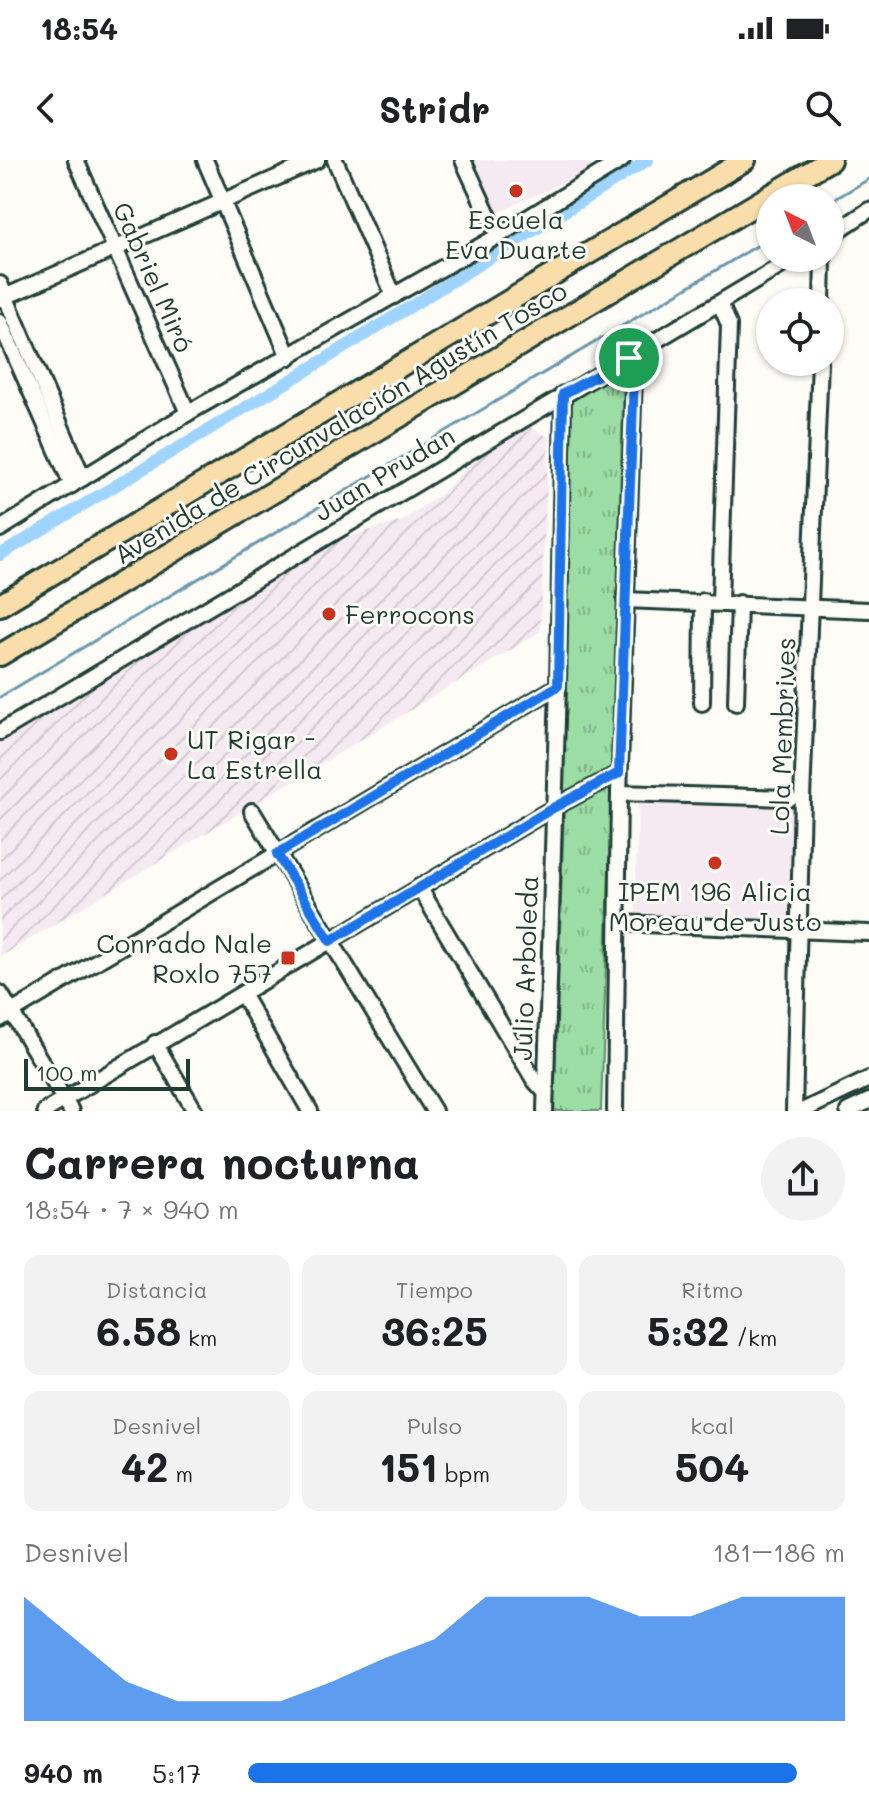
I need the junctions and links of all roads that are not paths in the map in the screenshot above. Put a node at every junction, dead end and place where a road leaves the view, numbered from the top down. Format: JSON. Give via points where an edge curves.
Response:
{"nodes":[{"id":1,"x":76,"y":160,"type":"edge"},
{"id":2,"x":205,"y":160,"type":"edge"},
{"id":3,"x":317,"y":160,"type":"edge"},
{"id":4,"x":335,"y":160,"type":"edge"},
{"id":5,"x":463,"y":160,"type":"edge"},
{"id":6,"x":622,"y":160,"type":"edge"},
{"id":7,"x":745,"y":160,"type":"edge"},
{"id":8,"x":830,"y":160,"type":"edge"},
{"id":9,"x":596,"y":167,"type":"edge"},
{"id":10,"x":224,"y":202,"type":"junction"},
{"id":11,"x":869,"y":210,"type":"edge"},
{"id":12,"x":844,"y":227,"type":"edge"},
{"id":13,"x":498,"y":236,"type":"junction"},
{"id":14,"x":116,"y":250,"type":"junction"},
{"id":15,"x":771,"y":272,"type":"edge"},
{"id":16,"x":2,"y":293,"type":"edge"},
{"id":17,"x":394,"y":296,"type":"junction"},
{"id":18,"x":720,"y":303,"type":"junction"},
{"id":19,"x":0,"y":322,"type":"edge"},
{"id":20,"x":289,"y":357,"type":"junction"},
{"id":21,"x":629,"y":358,"type":"junction"},
{"id":22,"x":819,"y":376,"type":"edge"},
{"id":23,"x":563,"y":394,"type":"junction"},
{"id":24,"x":188,"y":413,"type":"junction"},
{"id":25,"x":77,"y":482,"type":"junction"},
{"id":26,"x":0,"y":529,"type":"edge"},
{"id":27,"x":625,"y":600,"type":"junction"},
{"id":28,"x":703,"y":601,"type":"junction"},
{"id":29,"x":720,"y":602,"type":"junction"},
{"id":30,"x":739,"y":603,"type":"junction"},
{"id":31,"x":0,"y":605,"type":"edge"},
{"id":32,"x":811,"y":607,"type":"junction"},
{"id":33,"x":869,"y":610,"type":"edge"},
{"id":34,"x":0,"y":655,"type":"edge"},
{"id":35,"x":558,"y":686,"type":"junction"},
{"id":36,"x":702,"y":703,"type":"dead end"},
{"id":37,"x":736,"y":703,"type":"dead end"},
{"id":38,"x":0,"y":732,"type":"edge"},
{"id":39,"x":619,"y":773,"type":"junction"},
{"id":40,"x":619,"y":793,"type":"junction"},
{"id":41,"x":789,"y":798,"type":"dead end"},
{"id":42,"x":553,"y":808,"type":"junction"},
{"id":43,"x":252,"y":811,"type":"dead end"},
{"id":44,"x":277,"y":854,"type":"junction"},
{"id":45,"x":419,"y":887,"type":"junction"},
{"id":46,"x":618,"y":923,"type":"junction"},
{"id":47,"x":799,"y":932,"type":"junction"},
{"id":48,"x":869,"y":933,"type":"edge"},
{"id":49,"x":330,"y":941,"type":"junction"},
{"id":50,"x":0,"y":993,"type":"edge"},
{"id":51,"x":242,"y":994,"type":"junction"},
{"id":52,"x":6,"y":1015,"type":"edge"},
{"id":53,"x":155,"y":1043,"type":"junction"},
{"id":54,"x":869,"y":1079,"type":"edge"},
{"id":55,"x":545,"y":1092,"type":"junction"},
{"id":56,"x":869,"y":1101,"type":"edge"},
{"id":57,"x":67,"y":1105,"type":"edge"},
{"id":58,"x":45,"y":1111,"type":"edge"},
{"id":59,"x":195,"y":1111,"type":"edge"},
{"id":60,"x":310,"y":1111,"type":"edge"},
{"id":61,"x":434,"y":1111,"type":"edge"},
{"id":62,"x":545,"y":1111,"type":"edge"},
{"id":63,"x":615,"y":1111,"type":"edge"},
{"id":64,"x":794,"y":1111,"type":"edge"},
{"id":65,"x":802,"y":1111,"type":"edge"},
{"id":66,"x":848,"y":1111,"type":"edge"}],
"edges":[{"from":1,"to":14,"type":"street","name":"Gabriel Miró"},
{"from":2,"to":10,"type":"street"},
{"from":3,"to":10,"type":"street"},
{"from":4,"to":17,"type":"street"},
{"from":5,"to":13,"type":"street"},
{"from":6,"to":9,"type":"street"},
{"from":7,"to":31,"type":"highway","name":"Avenida de Circunvalación Agustín Tosco"},
{"from":8,"to":34,"type":"highway","name":"Avenida de Circunvalación Agustín Tosco"},
{"from":9,"to":13,"type":"street"},
{"from":10,"to":14,"type":"street"},
{"from":10,"to":20,"type":"street"},
{"from":11,"to":12,"type":"street"},
{"from":13,"to":17,"type":"street"},
{"from":14,"to":16,"type":"street"},
{"from":14,"to":24,"type":"street","name":"Gabriel Miró"},
{"from":15,"to":18,"type":"street","name":"Juan Prudan"},
{"from":16,"to":25,"type":"street"},
{"from":17,"to":20,"type":"street"},
{"from":18,"to":21,"type":"street","name":"Juan Prudan"},
{"from":18,"to":29,"type":"street","via":[[729,325]]},
{"from":19,"to":25,"type":"street"},
{"from":20,"to":24,"type":"street"},
{"from":21,"to":23,"type":"street","name":"Juan Prudan"},
{"from":21,"to":27,"type":"street","via":[[634,377]]},
{"from":22,"to":32,"type":"street","name":"Lola Membrives"},
{"from":23,"to":35,"type":"street","name":"Julio Arboleda"},
{"from":23,"to":38,"type":"street","name":"Juan Prudan"},
{"from":24,"to":25,"type":"street"},
{"from":25,"to":26,"type":"street"},
{"from":27,"to":28,"type":"street"},
{"from":27,"to":39,"type":"street"},
{"from":28,"to":29,"type":"street"},
{"from":28,"to":36,"type":"street"},
{"from":29,"to":30,"type":"street"},
{"from":30,"to":32,"type":"street"},
{"from":30,"to":37,"type":"street"},
{"from":32,"to":33,"type":"street"},
{"from":32,"to":47,"type":"street","name":"Lola Membrives"},
{"from":35,"to":42,"type":"street","name":"Julio Arboleda"},
{"from":35,"to":44,"type":"street"},
{"from":39,"to":40,"type":"street"},
{"from":39,"to":42,"type":"street"},
{"from":40,"to":41,"type":"street"},
{"from":40,"to":46,"type":"street"},
{"from":42,"to":45,"type":"street"},
{"from":42,"to":55,"type":"street","name":"Julio Arboleda"},
{"from":43,"to":44,"type":"street"},
{"from":44,"to":49,"type":"street"},
{"from":44,"to":52,"type":"street"},
{"from":45,"to":49,"type":"street"},
{"from":45,"to":55,"type":"street"},
{"from":46,"to":47,"type":"street"},
{"from":46,"to":63,"type":"street"},
{"from":47,"to":48,"type":"street"},
{"from":47,"to":64,"type":"street","name":"Lola Membrives"},
{"from":49,"to":51,"type":"street"},
{"from":49,"to":61,"type":"street"},
{"from":50,"to":52,"type":"street"},
{"from":51,"to":53,"type":"street"},
{"from":51,"to":60,"type":"street"},
{"from":52,"to":57,"type":"street"},
{"from":53,"to":57,"type":"street"},
{"from":53,"to":59,"type":"street"},
{"from":54,"to":65,"type":"street"},
{"from":55,"to":62,"type":"street","name":"Julio Arboleda"},
{"from":56,"to":66,"type":"street"},
{"from":57,"to":58,"type":"street"}]}
